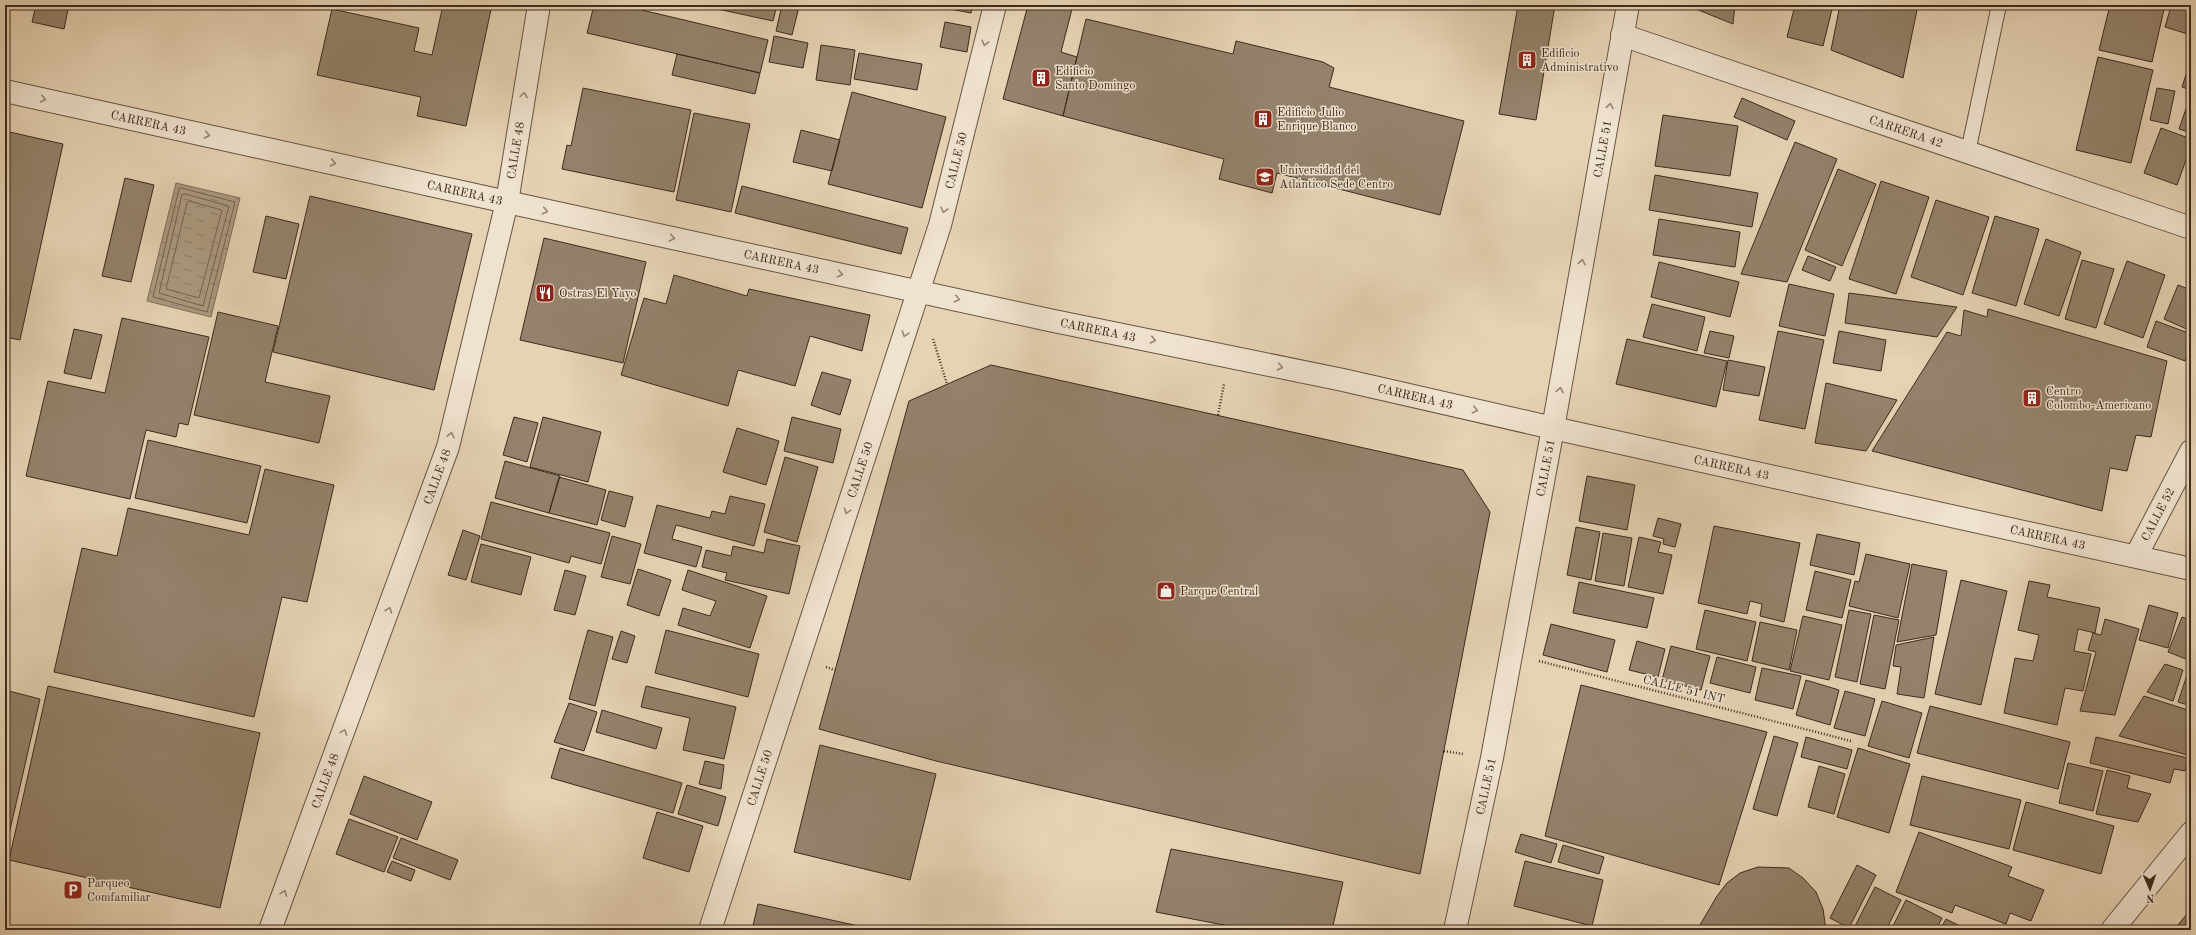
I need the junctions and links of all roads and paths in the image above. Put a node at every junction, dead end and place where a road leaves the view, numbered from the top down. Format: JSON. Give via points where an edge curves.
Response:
{"nodes":[{"id":1,"x":539,"y":5,"type":"edge"},
{"id":2,"x":995,"y":5,"type":"edge"},
{"id":3,"x":1628,"y":5,"type":"edge"},
{"id":4,"x":1999,"y":5,"type":"edge"},
{"id":5,"x":1622,"y":35,"type":"junction"},
{"id":6,"x":5,"y":91,"type":"edge"},
{"id":7,"x":1968,"y":152,"type":"junction"},
{"id":8,"x":507,"y":202,"type":"junction"},
{"id":9,"x":2191,"y":228,"type":"edge"},
{"id":10,"x":919,"y":291,"type":"junction"},
{"id":11,"x":1553,"y":428,"type":"junction"},
{"id":12,"x":2191,"y":451,"type":"edge"},
{"id":13,"x":2136,"y":556,"type":"junction"},
{"id":14,"x":2191,"y":569,"type":"edge"},
{"id":15,"x":1512,"y":654,"type":"junction"},
{"id":16,"x":1851,"y":741,"type":"dead end"},
{"id":17,"x":2191,"y":834,"type":"edge"},
{"id":18,"x":270,"y":930,"type":"edge"},
{"id":19,"x":710,"y":930,"type":"edge"},
{"id":20,"x":1456,"y":930,"type":"edge"},
{"id":21,"x":2112,"y":930,"type":"edge"}],
"edges":[{"from":8,"to":1,"type":"street","name":"CALLE 48","one_way":true},
{"from":2,"to":10,"type":"street","name":"CALLE 50","one_way":true,"via":[[940,225]]},
{"from":3,"to":5,"type":"street","name":"CALLE 51"},
{"from":4,"to":7,"type":"lane"},
{"from":5,"to":7,"type":"street","name":"CARRERA 42"},
{"from":11,"to":5,"type":"street","name":"CALLE 51","one_way":true},
{"from":6,"to":8,"type":"street","name":"CARRERA 43","one_way":true},
{"from":7,"to":9,"type":"street","name":"CARRERA 42"},
{"from":8,"to":10,"type":"street","name":"CARRERA 43","one_way":true},
{"from":18,"to":8,"type":"street","name":"CALLE 48","one_way":true,"via":[[448,447]]},
{"from":10,"to":11,"type":"street","name":"CARRERA 43","one_way":true,"via":[[1343,380]]},
{"from":10,"to":19,"type":"street","name":"CALLE 50","one_way":true},
{"from":11,"to":13,"type":"street","name":"CARRERA 43"},
{"from":11,"to":15,"type":"street","name":"CALLE 51"},
{"from":12,"to":13,"type":"street","name":"CALLE 52"},
{"from":13,"to":14,"type":"street","name":"CARRERA 43"},
{"from":15,"to":16,"type":"path","name":"CALLE 51 INT"},
{"from":15,"to":20,"type":"street","name":"CALLE 51"},
{"from":17,"to":21,"type":"street"}]}
